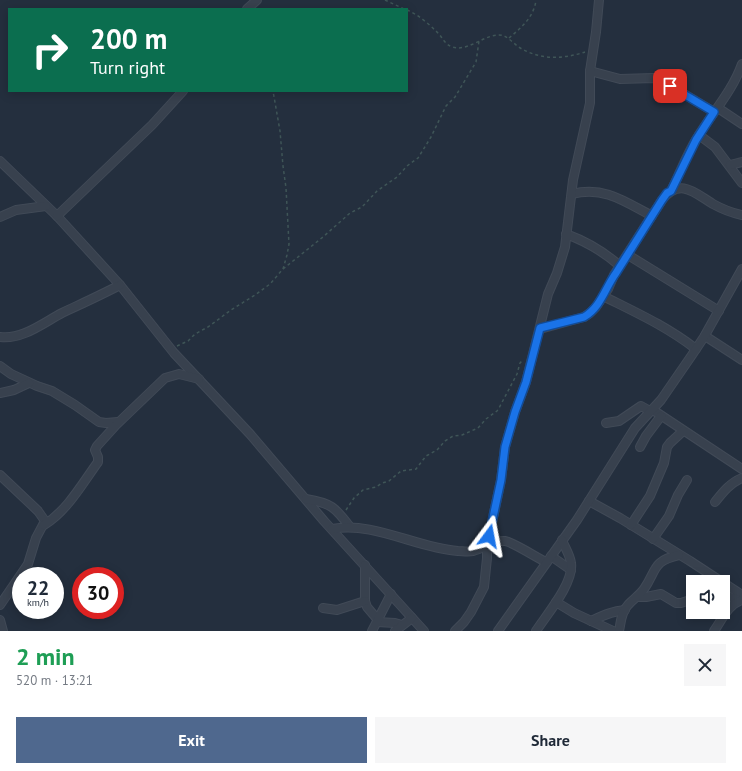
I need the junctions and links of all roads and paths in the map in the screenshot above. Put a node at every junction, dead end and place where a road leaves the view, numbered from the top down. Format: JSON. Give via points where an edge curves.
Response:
{"nodes":[{"id":1,"x":256,"y":0,"type":"edge"},
{"id":2,"x":385,"y":0,"type":"edge"},
{"id":3,"x":536,"y":0,"type":"edge"},
{"id":4,"x":599,"y":0,"type":"edge"},
{"id":5,"x":249,"y":8,"type":"edge"},
{"id":6,"x":402,"y":8,"type":"edge"},
{"id":7,"x":408,"y":11,"type":"edge"},
{"id":8,"x":508,"y":38,"type":"junction"},
{"id":9,"x":479,"y":41,"type":"junction"},
{"id":10,"x":594,"y":49,"type":"junction"},
{"id":11,"x":742,"y":64,"type":"edge"},
{"id":12,"x":590,"y":71,"type":"junction"},
{"id":13,"x":182,"y":92,"type":"edge"},
{"id":14,"x":273,"y":92,"type":"edge"},
{"id":15,"x":716,"y":110,"type":"junction"},
{"id":16,"x":742,"y":124,"type":"edge"},
{"id":17,"x":699,"y":135,"type":"junction"},
{"id":18,"x":0,"y":161,"type":"edge"},
{"id":19,"x":742,"y":162,"type":"edge"},
{"id":20,"x":730,"y":165,"type":"junction"},
{"id":21,"x":742,"y":183,"type":"edge"},
{"id":22,"x":671,"y":191,"type":"junction"},
{"id":23,"x":572,"y":194,"type":"junction"},
{"id":24,"x":46,"y":206,"type":"junction"},
{"id":25,"x":742,"y":215,"type":"edge"},
{"id":26,"x":0,"y":216,"type":"edge"},
{"id":27,"x":57,"y":216,"type":"junction"},
{"id":28,"x":652,"y":216,"type":"junction"},
{"id":29,"x":566,"y":234,"type":"junction"},
{"id":30,"x":628,"y":254,"type":"junction"},
{"id":31,"x":620,"y":266,"type":"junction"},
{"id":32,"x":742,"y":269,"type":"edge"},
{"id":33,"x":283,"y":270,"type":"junction"},
{"id":34,"x":120,"y":286,"type":"junction"},
{"id":35,"x":603,"y":296,"type":"junction"},
{"id":36,"x":719,"y":311,"type":"junction"},
{"id":37,"x":540,"y":328,"type":"junction"},
{"id":38,"x":705,"y":336,"type":"junction"},
{"id":39,"x":0,"y":337,"type":"edge"},
{"id":40,"x":172,"y":349,"type":"junction"},
{"id":41,"x":696,"y":349,"type":"junction"},
{"id":42,"x":532,"y":356,"type":"junction"},
{"id":43,"x":742,"y":360,"type":"edge"},
{"id":44,"x":0,"y":366,"type":"edge"},
{"id":45,"x":199,"y":379,"type":"junction"},
{"id":46,"x":29,"y":383,"type":"junction"},
{"id":47,"x":0,"y":393,"type":"edge"},
{"id":48,"x":651,"y":411,"type":"junction"},
{"id":49,"x":661,"y":416,"type":"junction"},
{"id":50,"x":118,"y":422,"type":"junction"},
{"id":51,"x":606,"y":423,"type":"dead end"},
{"id":52,"x":684,"y":431,"type":"junction"},
{"id":53,"x":640,"y":447,"type":"dead end"},
{"id":54,"x":742,"y":469,"type":"edge"},
{"id":55,"x":0,"y":475,"type":"edge"},
{"id":56,"x":742,"y":478,"type":"edge"},
{"id":57,"x":687,"y":480,"type":"dead end"},
{"id":58,"x":306,"y":499,"type":"junction"},
{"id":59,"x":589,"y":501,"type":"junction"},
{"id":60,"x":715,"y":502,"type":"dead end"},
{"id":61,"x":343,"y":517,"type":"junction"},
{"id":62,"x":44,"y":525,"type":"junction"},
{"id":63,"x":630,"y":525,"type":"junction"},
{"id":64,"x":350,"y":527,"type":"junction"},
{"id":65,"x":332,"y":529,"type":"junction"},
{"id":66,"x":562,"y":540,"type":"junction"},
{"id":67,"x":656,"y":541,"type":"junction"},
{"id":68,"x":487,"y":546,"type":"junction"},
{"id":69,"x":679,"y":555,"type":"junction"},
{"id":70,"x":548,"y":559,"type":"junction"},
{"id":71,"x":662,"y":561,"type":"junction"},
{"id":72,"x":365,"y":565,"type":"junction"},
{"id":73,"x":572,"y":570,"type":"junction"},
{"id":74,"x":391,"y":594,"type":"junction"},
{"id":75,"x":637,"y":597,"type":"junction"},
{"id":76,"x":730,"y":597,"type":"edge"},
{"id":77,"x":741,"y":598,"type":"edge"},
{"id":78,"x":365,"y":601,"type":"junction"},
{"id":79,"x":686,"y":601,"type":"edge"},
{"id":80,"x":556,"y":602,"type":"junction"},
{"id":81,"x":0,"y":605,"type":"edge"},
{"id":82,"x":323,"y":608,"type":"dead end"},
{"id":83,"x":625,"y":610,"type":"junction"},
{"id":84,"x":412,"y":618,"type":"junction"},
{"id":85,"x":0,"y":620,"type":"edge"},
{"id":86,"x":377,"y":621,"type":"junction"},
{"id":87,"x":591,"y":621,"type":"junction"},
{"id":88,"x":402,"y":625,"type":"junction"},
{"id":89,"x":3,"y":631,"type":"edge"},
{"id":90,"x":372,"y":631,"type":"edge"},
{"id":91,"x":395,"y":631,"type":"edge"},
{"id":92,"x":424,"y":631,"type":"edge"},
{"id":93,"x":456,"y":631,"type":"edge"},
{"id":94,"x":498,"y":631,"type":"edge"},
{"id":95,"x":536,"y":631,"type":"edge"},
{"id":96,"x":613,"y":631,"type":"edge"},
{"id":97,"x":619,"y":631,"type":"edge"},
{"id":98,"x":714,"y":631,"type":"edge"}],
"edges":[{"from":1,"to":5,"type":"street"},
{"from":2,"to":6,"type":"path"},
{"from":3,"to":8,"type":"path","via":[[534,11]]},
{"from":4,"to":10,"type":"street"},
{"from":7,"to":9,"type":"path","via":[[424,21],[450,46],[460,48]]},
{"from":8,"to":9,"type":"path","via":[[501,35]]},
{"from":8,"to":10,"type":"path","via":[[522,49],[546,57],[567,57]]},
{"from":9,"to":33,"type":"path","via":[[476,62],[455,97],[446,106],[418,158]]},
{"from":10,"to":12,"type":"street"},
{"from":11,"to":15,"type":"street","via":[[735,81]]},
{"from":12,"to":15,"type":"street","via":[[620,79],[661,80]]},
{"from":12,"to":23,"type":"street","via":[[590,103],[576,163]]},
{"from":13,"to":27,"type":"street","via":[[147,130]]},
{"from":14,"to":33,"type":"path","via":[[286,188],[289,244]]},
{"from":15,"to":16,"type":"street"},
{"from":15,"to":17,"type":"street"},
{"from":17,"to":20,"type":"street","via":[[716,147]]},
{"from":17,"to":22,"type":"street"},
{"from":18,"to":24,"type":"street"},
{"from":19,"to":20,"type":"street"},
{"from":20,"to":21,"type":"street"},
{"from":22,"to":25,"type":"street","via":[[679,188],[691,189],[722,208]]},
{"from":22,"to":28,"type":"street"},
{"from":23,"to":28,"type":"street","via":[[585,191],[615,196]]},
{"from":23,"to":29,"type":"street"},
{"from":24,"to":26,"type":"street","via":[[16,210]]},
{"from":24,"to":27,"type":"street"},
{"from":27,"to":34,"type":"street"},
{"from":28,"to":30,"type":"street"},
{"from":29,"to":31,"type":"street","via":[[603,252]]},
{"from":29,"to":37,"type":"street","via":[[565,247],[548,294]]},
{"from":30,"to":31,"type":"street"},
{"from":30,"to":36,"type":"street"},
{"from":31,"to":35,"type":"street"},
{"from":32,"to":36,"type":"street"},
{"from":33,"to":40,"type":"path","via":[[256,295]]},
{"from":34,"to":39,"type":"street","via":[[24,334],[10,338]]},
{"from":34,"to":40,"type":"street"},
{"from":35,"to":37,"type":"street","via":[[590,314]]},
{"from":35,"to":41,"type":"street","via":[[646,317]]},
{"from":36,"to":38,"type":"street"},
{"from":37,"to":42,"type":"street"},
{"from":38,"to":41,"type":"street"},
{"from":38,"to":43,"type":"street"},
{"from":40,"to":45,"type":"street"},
{"from":41,"to":48,"type":"street"},
{"from":42,"to":61,"type":"path","via":[[520,363],[499,408],[478,428],[445,441],[437,450],[426,456],[416,469],[401,471],[389,481],[363,490],[350,503]]},
{"from":42,"to":68,"type":"street","via":[[505,447]]},
{"from":44,"to":46,"type":"street"},
{"from":45,"to":50,"type":"street","via":[[179,374],[165,378]]},
{"from":45,"to":58,"type":"street"},
{"from":46,"to":47,"type":"street"},
{"from":46,"to":50,"type":"street","via":[[52,391],[99,422]]},
{"from":48,"to":49,"type":"street"},
{"from":48,"to":51,"type":"street","via":[[641,406],[619,421]]},
{"from":48,"to":59,"type":"street","via":[[635,428]]},
{"from":49,"to":52,"type":"street"},
{"from":49,"to":53,"type":"street"},
{"from":50,"to":62,"type":"street","via":[[97,446],[95,450],[98,462],[81,487]]},
{"from":52,"to":54,"type":"street"},
{"from":52,"to":63,"type":"street","via":[[667,447],[664,463],[650,496]]},
{"from":55,"to":62,"type":"street","via":[[38,511],[44,518]]},
{"from":56,"to":60,"type":"street","via":[[734,482]]},
{"from":57,"to":67,"type":"street"},
{"from":58,"to":61,"type":"street","via":[[324,502]]},
{"from":58,"to":65,"type":"street"},
{"from":59,"to":63,"type":"street"},
{"from":59,"to":66,"type":"street"},
{"from":61,"to":64,"type":"street"},
{"from":62,"to":81,"type":"street","via":[[36,538],[28,564]]},
{"from":63,"to":67,"type":"street"},
{"from":64,"to":65,"type":"street"},
{"from":64,"to":68,"type":"street","via":[[456,551],[472,552]]},
{"from":65,"to":72,"type":"street"},
{"from":66,"to":70,"type":"street"},
{"from":66,"to":73,"type":"street"},
{"from":67,"to":69,"type":"street"},
{"from":67,"to":71,"type":"street"},
{"from":68,"to":70,"type":"street","via":[[505,541]]},
{"from":68,"to":93,"type":"street","via":[[484,587],[471,612]]},
{"from":69,"to":71,"type":"street"},
{"from":69,"to":77,"type":"street","via":[[717,578]]},
{"from":70,"to":73,"type":"street"},
{"from":70,"to":94,"type":"street"},
{"from":71,"to":75,"type":"street"},
{"from":72,"to":74,"type":"street"},
{"from":72,"to":78,"type":"street"},
{"from":73,"to":80,"type":"street"},
{"from":74,"to":84,"type":"street"},
{"from":74,"to":86,"type":"street"},
{"from":75,"to":79,"type":"street","via":[[661,594],[676,603]]},
{"from":75,"to":83,"type":"street"},
{"from":76,"to":77,"type":"street"},
{"from":77,"to":98,"type":"street","via":[[725,613]]},
{"from":78,"to":82,"type":"street","via":[[337,610]]},
{"from":78,"to":86,"type":"street"},
{"from":80,"to":87,"type":"street"},
{"from":80,"to":95,"type":"street"},
{"from":83,"to":87,"type":"street","via":[[617,610]]},
{"from":83,"to":97,"type":"street"},
{"from":84,"to":88,"type":"street"},
{"from":84,"to":92,"type":"street"},
{"from":85,"to":89,"type":"street"},
{"from":86,"to":88,"type":"street"},
{"from":86,"to":90,"type":"street"},
{"from":87,"to":96,"type":"street"},
{"from":88,"to":91,"type":"street"}]}
